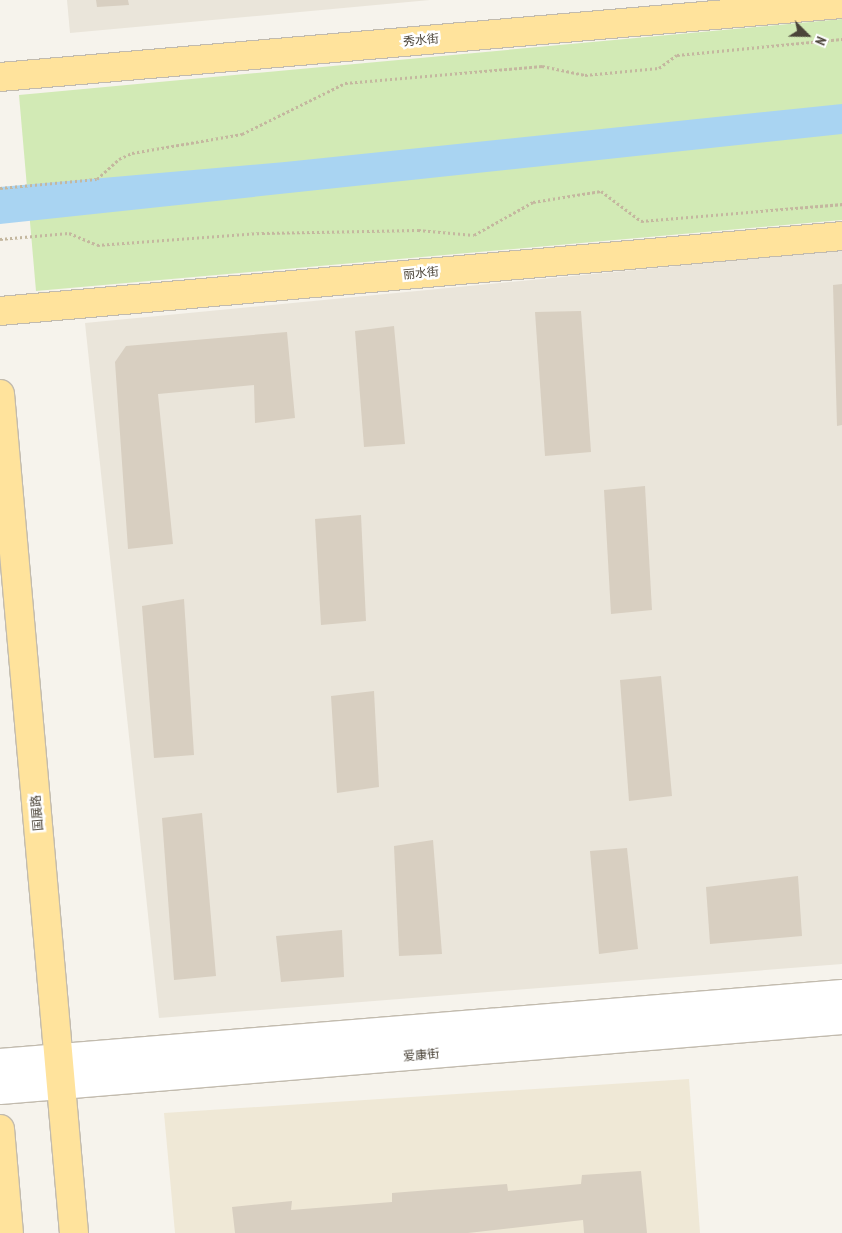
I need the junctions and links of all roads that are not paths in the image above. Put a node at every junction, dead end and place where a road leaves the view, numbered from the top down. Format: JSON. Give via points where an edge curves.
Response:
{"nodes":[{"id":1,"x":842,"y":4,"type":"edge"},
{"id":2,"x":0,"y":76,"type":"edge"},
{"id":3,"x":842,"y":236,"type":"edge"},
{"id":4,"x":0,"y":310,"type":"edge"},
{"id":5,"x":0,"y":394,"type":"edge"},
{"id":6,"x":842,"y":994,"type":"edge"},
{"id":7,"x":842,"y":1020,"type":"edge"},
{"id":8,"x":58,"y":1058,"type":"junction"},
{"id":9,"x":0,"y":1063,"type":"edge"},
{"id":10,"x":61,"y":1086,"type":"junction"},
{"id":11,"x":0,"y":1090,"type":"edge"},
{"id":12,"x":0,"y":1129,"type":"edge"},
{"id":13,"x":9,"y":1233,"type":"edge"},
{"id":14,"x":74,"y":1233,"type":"edge"}],
"edges":[{"from":1,"to":2,"type":"main road","name":"秀水街"},
{"from":3,"to":4,"type":"main road","name":"丽水街"},
{"from":5,"to":8,"type":"main road","name":"国展路"},
{"from":6,"to":8,"type":"street"},
{"from":7,"to":10,"type":"street","name":"爱康街"},
{"from":8,"to":9,"type":"street"},
{"from":8,"to":10,"type":"main road","name":"国展路"},
{"from":10,"to":11,"type":"street","name":"爱康街"},
{"from":10,"to":14,"type":"main road","name":"国展路"},
{"from":12,"to":13,"type":"main road"}]}
